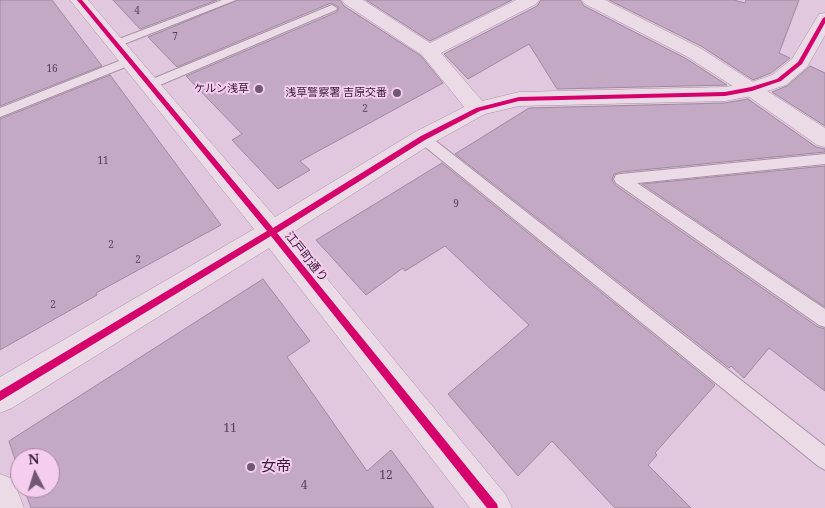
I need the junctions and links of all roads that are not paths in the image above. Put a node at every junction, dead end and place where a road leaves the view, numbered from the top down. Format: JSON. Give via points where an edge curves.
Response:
{"nodes":[{"id":1,"x":79,"y":0,"type":"edge"},
{"id":2,"x":231,"y":0,"type":"edge"},
{"id":3,"x":351,"y":0,"type":"edge"},
{"id":4,"x":530,"y":0,"type":"edge"},
{"id":5,"x":592,"y":0,"type":"edge"},
{"id":6,"x":332,"y":8,"type":"dead end"},
{"id":7,"x":825,"y":18,"type":"edge"},
{"id":8,"x":430,"y":51,"type":"junction"},
{"id":9,"x":122,"y":53,"type":"junction"},
{"id":10,"x":149,"y":85,"type":"junction"},
{"id":11,"x":752,"y":89,"type":"junction"},
{"id":12,"x":478,"y":109,"type":"junction"},
{"id":13,"x":0,"y":113,"type":"edge"},
{"id":14,"x":423,"y":138,"type":"junction"},
{"id":15,"x":825,"y":139,"type":"edge"},
{"id":16,"x":825,"y":159,"type":"edge"},
{"id":17,"x":272,"y":232,"type":"junction"},
{"id":18,"x":825,"y":319,"type":"edge"},
{"id":19,"x":0,"y":396,"type":"edge"},
{"id":20,"x":825,"y":460,"type":"edge"},
{"id":21,"x":0,"y":492,"type":"edge"},
{"id":22,"x":5,"y":508,"type":"edge"},
{"id":23,"x":493,"y":508,"type":"edge"}],
"edges":[{"from":1,"to":9,"type":"street","name":"江戸町通り"},
{"from":2,"to":9,"type":"lane"},
{"from":3,"to":8,"type":"street"},
{"from":4,"to":8,"type":"street"},
{"from":5,"to":11,"type":"street","via":[[694,52]]},
{"from":6,"to":10,"type":"lane"},
{"from":7,"to":11,"type":"street","via":[[800,62],[778,80]]},
{"from":8,"to":12,"type":"street"},
{"from":9,"to":10,"type":"street","name":"江戸町通り"},
{"from":9,"to":13,"type":"lane"},
{"from":10,"to":17,"type":"street","name":"江戸町通り"},
{"from":11,"to":12,"type":"street","via":[[725,94],[518,99]]},
{"from":11,"to":15,"type":"street"},
{"from":12,"to":14,"type":"street"},
{"from":14,"to":17,"type":"street"},
{"from":14,"to":20,"type":"lane"},
{"from":16,"to":18,"type":"lane","via":[[621,179]]},
{"from":17,"to":19,"type":"street"},
{"from":17,"to":23,"type":"street","name":"江戸町通り"},
{"from":21,"to":22,"type":"street"}]}
